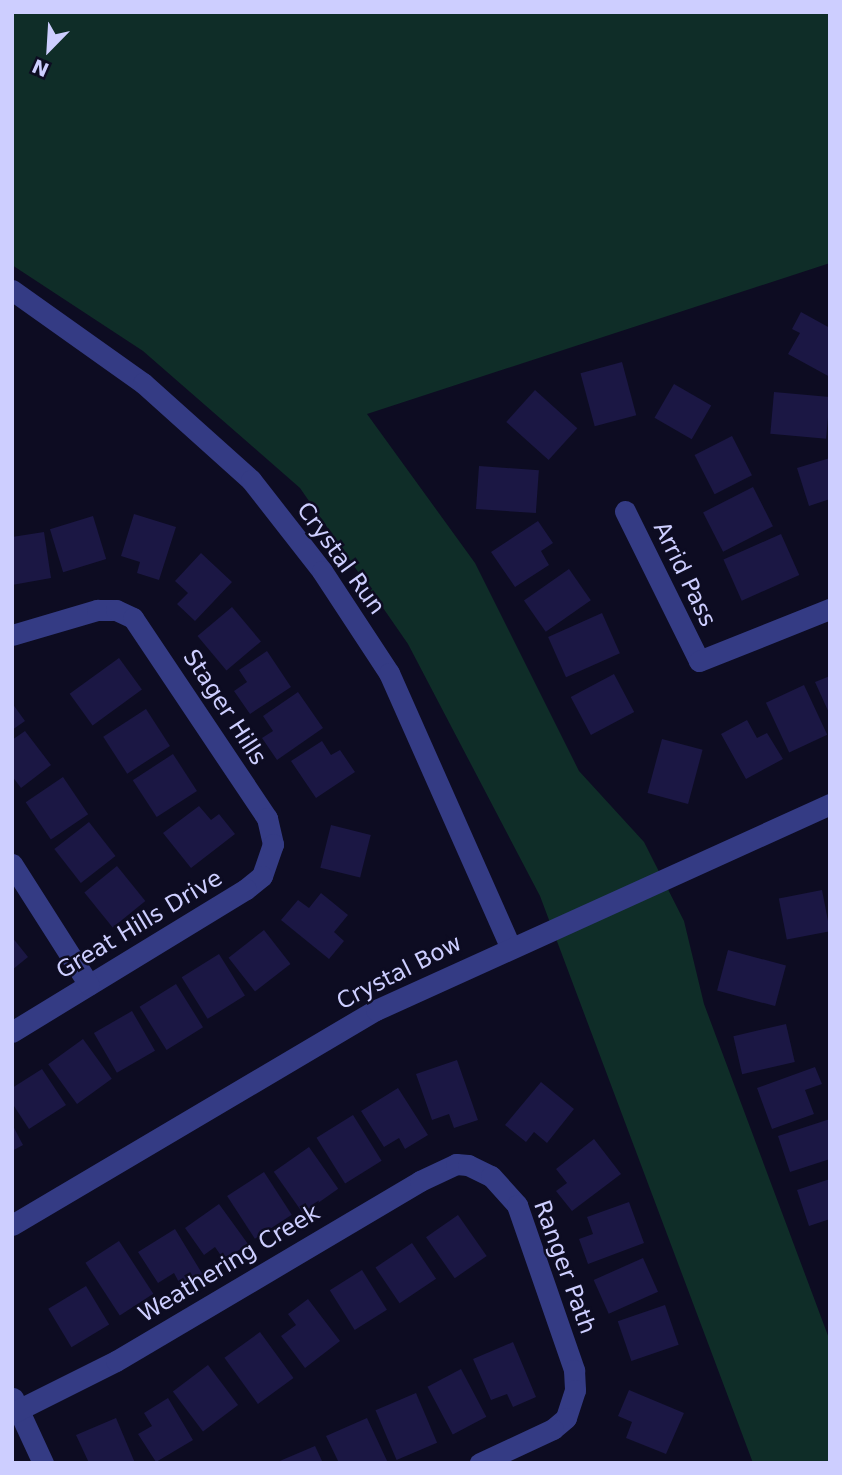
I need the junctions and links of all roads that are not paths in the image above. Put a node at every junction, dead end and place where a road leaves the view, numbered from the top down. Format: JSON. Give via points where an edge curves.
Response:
{"nodes":[{"id":1,"x":12,"y":290,"type":"edge"},
{"id":2,"x":625,"y":511,"type":"dead end"},
{"id":3,"x":830,"y":609,"type":"edge"},
{"id":4,"x":12,"y":635,"type":"edge"},
{"id":5,"x":830,"y":804,"type":"edge"},
{"id":6,"x":273,"y":844,"type":"joint"},
{"id":7,"x":12,"y":864,"type":"edge"},
{"id":8,"x":511,"y":948,"type":"junction"},
{"id":9,"x":89,"y":985,"type":"junction"},
{"id":10,"x":12,"y":1032,"type":"edge"},
{"id":11,"x":473,"y":1167,"type":"joint"},
{"id":12,"x":12,"y":1225,"type":"edge"},
{"id":13,"x":14,"y":1406,"type":"edge"},
{"id":14,"x":43,"y":1463,"type":"edge"},
{"id":15,"x":480,"y":1463,"type":"edge"}],
"edges":[{"from":1,"to":8,"type":"street","name":"Crystal Run","via":[[143,383],[251,480],[322,571],[389,673]]},
{"from":2,"to":3,"type":"street","name":"Arrid Pass","via":[[699,661]]},
{"from":4,"to":6,"type":"street","name":"Stager Hills","via":[[97,610],[116,610],[133,618],[267,818]]},
{"from":5,"to":8,"type":"street","name":"Crystal Bow"},
{"from":6,"to":9,"type":"street","name":"Great Hills Drive","via":[[262,876],[246,890]]},
{"from":7,"to":9,"type":"street"},
{"from":8,"to":12,"type":"street","name":"Crystal Bow","via":[[376,1010]]},
{"from":9,"to":10,"type":"street","name":"Great Hills Drive"},
{"from":11,"to":13,"type":"street","name":"Weathering Creek","via":[[456,1164],[420,1181],[116,1361]]},
{"from":11,"to":15,"type":"street","name":"Ranger Path","via":[[507,1190],[517,1205],[574,1370],[572,1405],[553,1429]]},
{"from":13,"to":14,"type":"street"}]}
